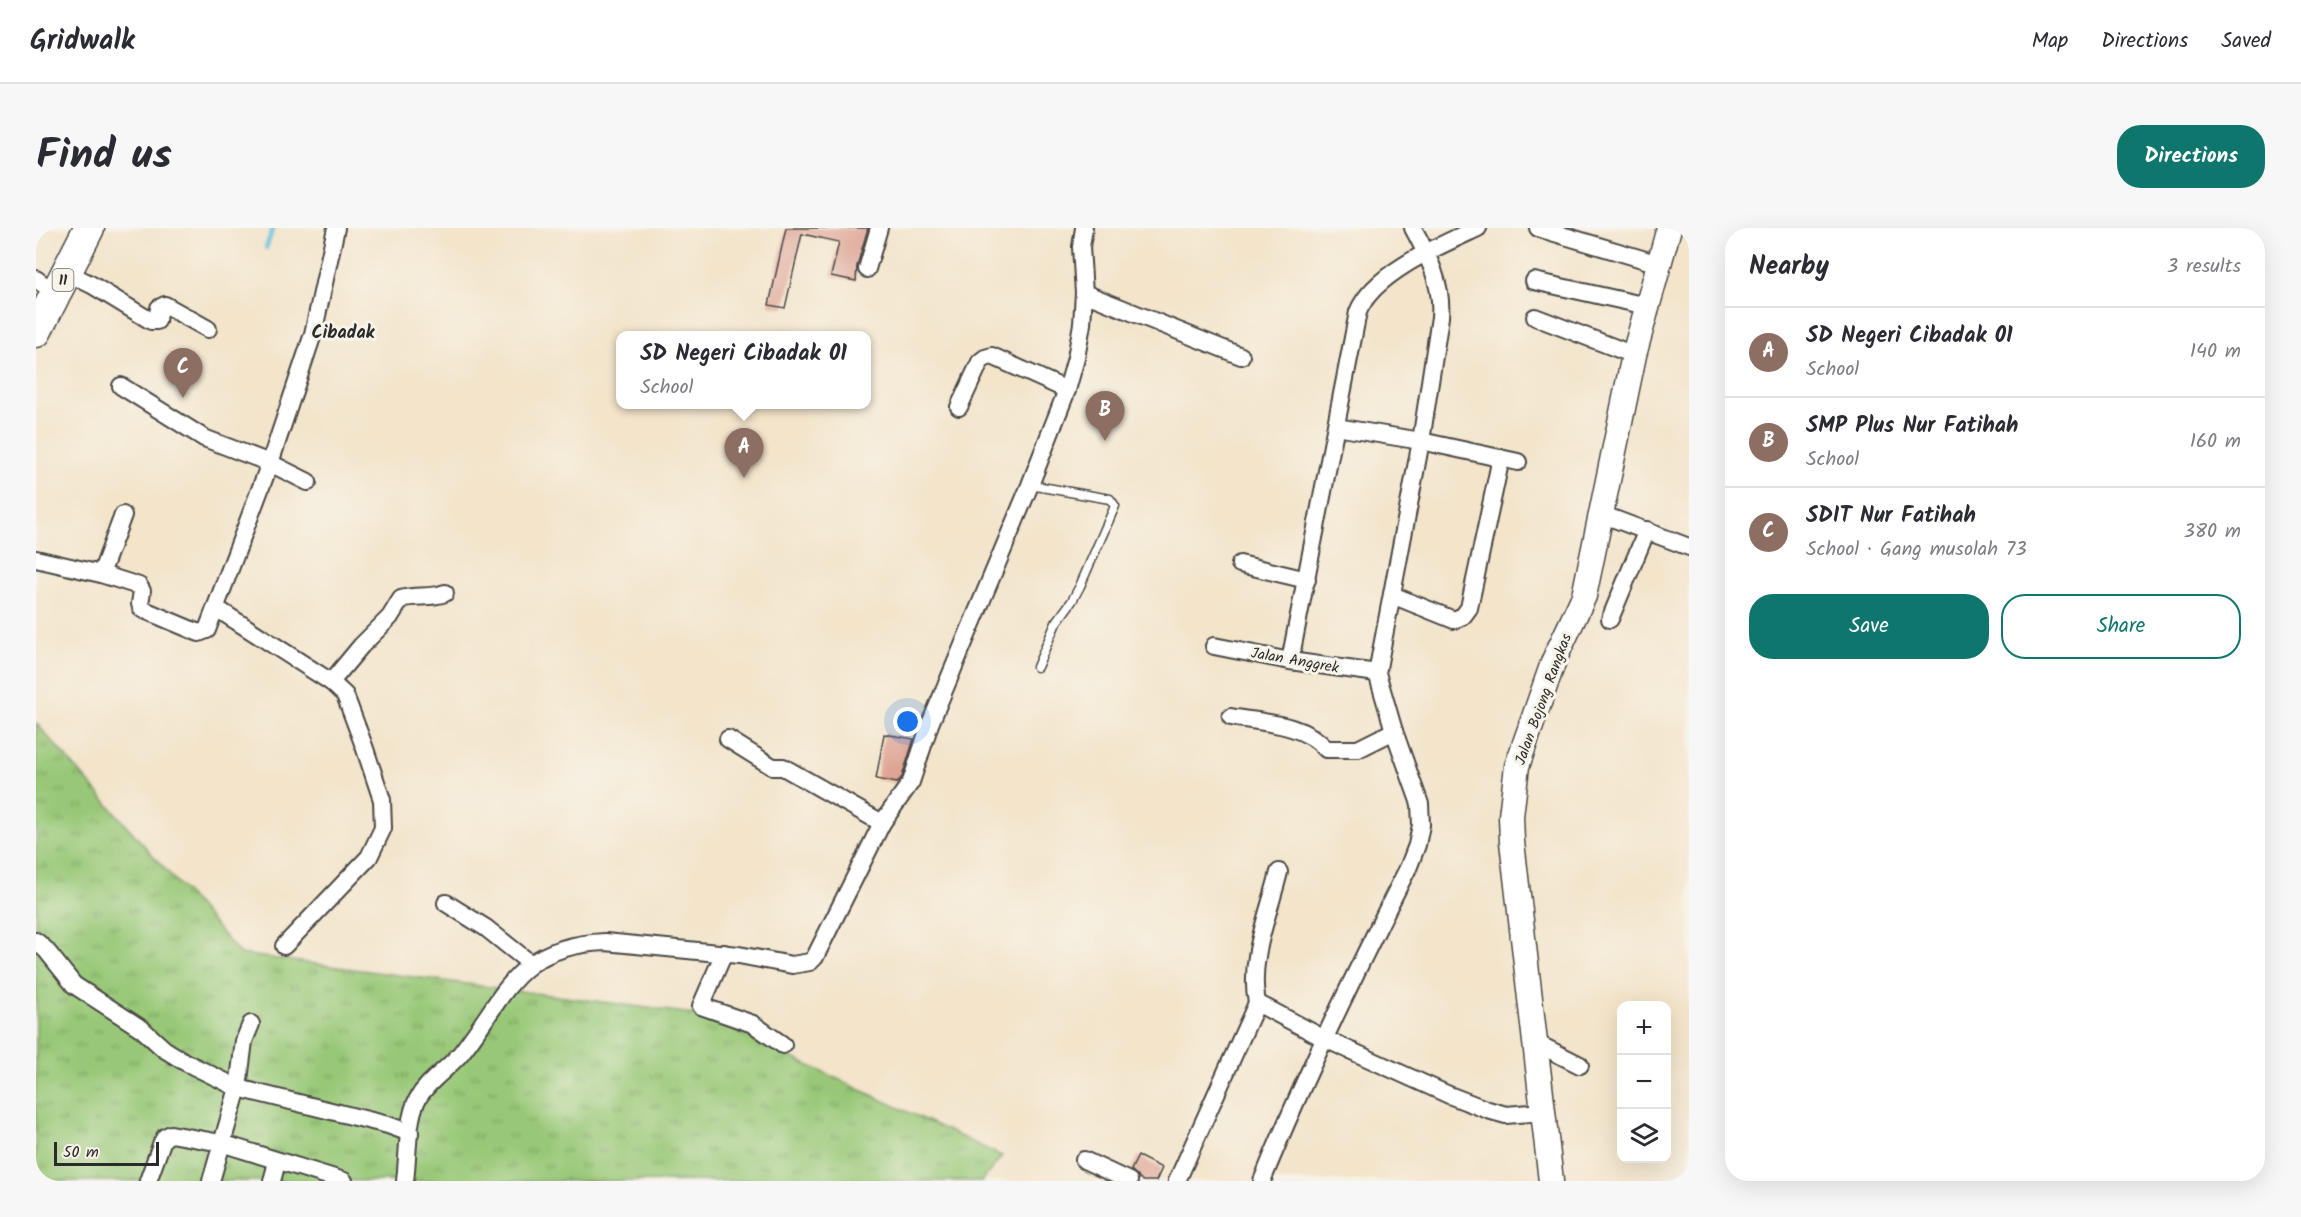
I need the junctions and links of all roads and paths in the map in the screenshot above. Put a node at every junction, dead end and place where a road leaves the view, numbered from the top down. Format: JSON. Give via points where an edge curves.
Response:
{"nodes":[{"id":1,"x":89,"y":228,"type":"edge"},
{"id":2,"x":336,"y":228,"type":"edge"},
{"id":3,"x":879,"y":228,"type":"edge"},
{"id":4,"x":1084,"y":228,"type":"edge"},
{"id":5,"x":1413,"y":228,"type":"edge"},
{"id":6,"x":1478,"y":228,"type":"edge"},
{"id":7,"x":1538,"y":228,"type":"edge"},
{"id":8,"x":1669,"y":228,"type":"edge"},
{"id":9,"x":1426,"y":251,"type":"junction"},
{"id":10,"x":1659,"y":264,"type":"junction"},
{"id":11,"x":867,"y":269,"type":"dead end"},
{"id":12,"x":1534,"y":281,"type":"dead end"},
{"id":13,"x":53,"y":282,"type":"edge"},
{"id":14,"x":1084,"y":293,"type":"junction"},
{"id":15,"x":1647,"y":306,"type":"junction"},
{"id":16,"x":1535,"y":317,"type":"dead end"},
{"id":17,"x":208,"y":329,"type":"dead end"},
{"id":18,"x":36,"y":332,"type":"edge"},
{"id":19,"x":1634,"y":354,"type":"junction"},
{"id":20,"x":1241,"y":356,"type":"dead end"},
{"id":21,"x":121,"y":386,"type":"dead end"},
{"id":22,"x":1067,"y":390,"type":"junction"},
{"id":23,"x":959,"y":406,"type":"dead end"},
{"id":24,"x":1336,"y":427,"type":"junction"},
{"id":25,"x":1422,"y":441,"type":"junction"},
{"id":26,"x":1501,"y":458,"type":"junction"},
{"id":27,"x":1518,"y":462,"type":"dead end"},
{"id":28,"x":270,"y":463,"type":"junction"},
{"id":29,"x":308,"y":482,"type":"dead end"},
{"id":30,"x":1030,"y":485,"type":"junction"},
{"id":31,"x":1601,"y":514,"type":"junction"},
{"id":32,"x":123,"y":515,"type":"dead end"},
{"id":33,"x":1647,"y":530,"type":"junction"},
{"id":34,"x":1689,"y":547,"type":"edge"},
{"id":35,"x":36,"y":559,"type":"edge"},
{"id":36,"x":1240,"y":564,"type":"dead end"},
{"id":37,"x":101,"y":574,"type":"junction"},
{"id":38,"x":1306,"y":580,"type":"junction"},
{"id":39,"x":445,"y":593,"type":"dead end"},
{"id":40,"x":1392,"y":595,"type":"junction"},
{"id":41,"x":216,"y":608,"type":"junction"},
{"id":42,"x":1610,"y":619,"type":"dead end"},
{"id":43,"x":1214,"y":646,"type":"dead end"},
{"id":44,"x":1290,"y":661,"type":"junction"},
{"id":45,"x":1037,"y":667,"type":"dead end"},
{"id":46,"x":1377,"y":673,"type":"junction"},
{"id":47,"x":331,"y":682,"type":"junction"},
{"id":48,"x":1231,"y":717,"type":"dead end"},
{"id":49,"x":1394,"y":731,"type":"junction"},
{"id":50,"x":728,"y":739,"type":"dead end"},
{"id":51,"x":882,"y":823,"type":"junction"},
{"id":52,"x":1279,"y":872,"type":"dead end"},
{"id":53,"x":446,"y":903,"type":"dead end"},
{"id":54,"x":36,"y":941,"type":"edge"},
{"id":55,"x":284,"y":946,"type":"dead end"},
{"id":56,"x":724,"y":953,"type":"junction"},
{"id":57,"x":530,"y":963,"type":"junction"},
{"id":58,"x":1257,"y":1003,"type":"junction"},
{"id":59,"x":251,"y":1024,"type":"dead end"},
{"id":60,"x":1325,"y":1039,"type":"junction"},
{"id":61,"x":1534,"y":1042,"type":"junction"},
{"id":62,"x":783,"y":1046,"type":"dead end"},
{"id":63,"x":1580,"y":1065,"type":"dead end"},
{"id":64,"x":238,"y":1088,"type":"junction"},
{"id":65,"x":1543,"y":1112,"type":"junction"},
{"id":66,"x":410,"y":1133,"type":"junction"},
{"id":67,"x":221,"y":1143,"type":"junction"},
{"id":68,"x":1084,"y":1160,"type":"dead end"},
{"id":69,"x":277,"y":1162,"type":"junction"},
{"id":70,"x":336,"y":1180,"type":"edge"},
{"id":71,"x":1180,"y":1180,"type":"edge"},
{"id":72,"x":148,"y":1181,"type":"edge"},
{"id":73,"x":212,"y":1181,"type":"edge"},
{"id":74,"x":272,"y":1181,"type":"edge"},
{"id":75,"x":405,"y":1181,"type":"edge"},
{"id":76,"x":1129,"y":1181,"type":"edge"},
{"id":77,"x":1262,"y":1181,"type":"edge"},
{"id":78,"x":1551,"y":1181,"type":"edge"}],
"edges":[{"from":1,"to":13,"type":"highway","number":"11"},
{"from":2,"to":28,"type":"street","via":[[313,334]]},
{"from":3,"to":11,"type":"street"},
{"from":4,"to":14,"type":"street"},
{"from":5,"to":9,"type":"street"},
{"from":6,"to":9,"type":"street"},
{"from":7,"to":10,"type":"street"},
{"from":8,"to":10,"type":"main road","name":"Jalan Bojong Rangkas"},
{"from":9,"to":24,"type":"street","via":[[1371,289],[1363,300]]},
{"from":9,"to":25,"type":"street","via":[[1442,301]]},
{"from":10,"to":15,"type":"main road","name":"Jalan Bojong Rangkas"},
{"from":12,"to":15,"type":"street"},
{"from":13,"to":17,"type":"street","via":[[92,285],[151,321],[157,321],[159,309],[165,306]]},
{"from":13,"to":18,"type":"highway","number":"11"},
{"from":14,"to":20,"type":"street"},
{"from":14,"to":22,"type":"street","via":[[1079,344]]},
{"from":15,"to":19,"type":"main road","name":"Jalan Bojong Rangkas"},
{"from":16,"to":19,"type":"street"},
{"from":19,"to":31,"type":"main road","name":"Jalan Bojong Rangkas"},
{"from":21,"to":28,"type":"street","via":[[204,438]]},
{"from":22,"to":23,"type":"street","via":[[992,356],[985,357]]},
{"from":22,"to":30,"type":"street"},
{"from":24,"to":25,"type":"street"},
{"from":24,"to":38,"type":"street"},
{"from":25,"to":26,"type":"street"},
{"from":25,"to":40,"type":"street"},
{"from":26,"to":27,"type":"street"},
{"from":26,"to":40,"type":"street","via":[[1474,589],[1463,616],[1454,620]]},
{"from":28,"to":29,"type":"street"},
{"from":28,"to":41,"type":"street"},
{"from":30,"to":45,"type":"lane","via":[[1110,499],[1115,506],[1080,586],[1056,622]]},
{"from":30,"to":51,"type":"street","via":[[930,724],[911,782]]},
{"from":31,"to":33,"type":"street"},
{"from":31,"to":61,"type":"main road","name":"Jalan Bojong Rangkas","via":[[1584,596],[1525,740],[1514,789],[1512,842]]},
{"from":32,"to":37,"type":"street"},
{"from":33,"to":34,"type":"street"},
{"from":33,"to":42,"type":"street"},
{"from":35,"to":37,"type":"street"},
{"from":36,"to":38,"type":"street"},
{"from":37,"to":41,"type":"street","via":[[140,586],[142,609],[199,633],[207,630]]},
{"from":38,"to":44,"type":"street"},
{"from":39,"to":47,"type":"street","via":[[400,599],[390,617]]},
{"from":40,"to":46,"type":"street"},
{"from":41,"to":47,"type":"street"},
{"from":43,"to":44,"type":"street","name":"Jalan Anggrek"},
{"from":44,"to":46,"type":"street","name":"Jalan Anggrek"},
{"from":46,"to":49,"type":"street"},
{"from":47,"to":55,"type":"street","via":[[345,695],[364,746],[382,800],[383,828],[369,857]]},
{"from":48,"to":49,"type":"street","via":[[1298,729],[1326,749],[1358,749]]},
{"from":49,"to":60,"type":"street","via":[[1420,804],[1422,825],[1409,866]]},
{"from":50,"to":51,"type":"street","via":[[773,767],[783,766]]},
{"from":51,"to":56,"type":"street","via":[[810,962],[792,965]]},
{"from":52,"to":58,"type":"street","via":[[1255,967]]},
{"from":53,"to":57,"type":"street"},
{"from":54,"to":64,"type":"street","via":[[74,985],[142,1029],[164,1049]]},
{"from":56,"to":57,"type":"street","via":[[584,943],[545,954]]},
{"from":56,"to":62,"type":"street","via":[[701,1006],[753,1024]]},
{"from":57,"to":66,"type":"street","via":[[495,1001],[460,1053],[423,1090],[412,1113]]},
{"from":58,"to":60,"type":"street"},
{"from":58,"to":71,"type":"street"},
{"from":59,"to":64,"type":"street","via":[[244,1041]]},
{"from":60,"to":65,"type":"street","via":[[1488,1110],[1506,1115]]},
{"from":60,"to":77,"type":"street"},
{"from":61,"to":63,"type":"street"},
{"from":61,"to":65,"type":"main road","name":"Jalan Bojong Rangkas"},
{"from":64,"to":66,"type":"street"},
{"from":64,"to":67,"type":"street"},
{"from":65,"to":78,"type":"main road","name":"Jalan Bojong Rangkas"},
{"from":66,"to":75,"type":"street"},
{"from":67,"to":69,"type":"street"},
{"from":67,"to":72,"type":"street","via":[[171,1134],[165,1137]]},
{"from":67,"to":73,"type":"street"},
{"from":68,"to":76,"type":"street"},
{"from":69,"to":70,"type":"street"},
{"from":69,"to":74,"type":"street"}]}
